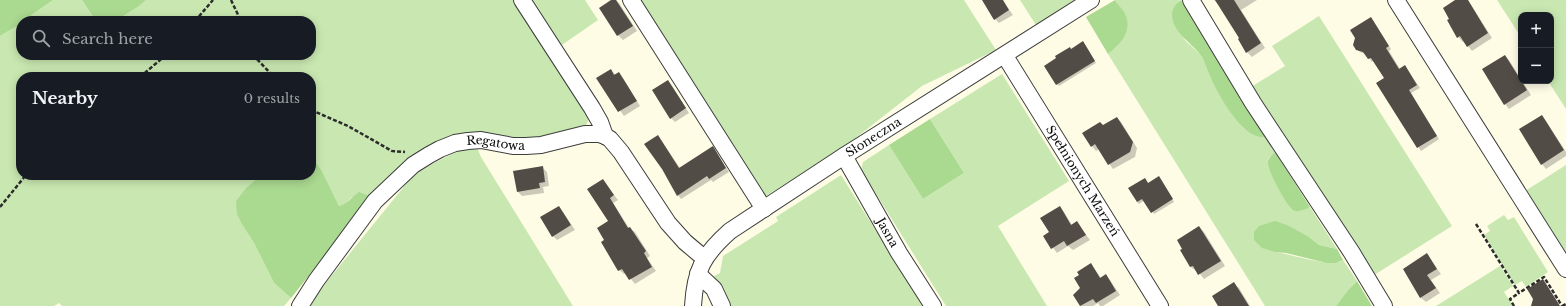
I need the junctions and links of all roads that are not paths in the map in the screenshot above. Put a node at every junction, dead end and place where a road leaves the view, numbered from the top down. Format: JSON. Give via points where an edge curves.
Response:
{"nodes":[{"id":1,"x":522,"y":0,"type":"edge"},
{"id":2,"x":631,"y":0,"type":"edge"},
{"id":3,"x":1191,"y":0,"type":"edge"},
{"id":4,"x":1396,"y":0,"type":"edge"},
{"id":5,"x":1087,"y":1,"type":"edge"},
{"id":6,"x":1005,"y":56,"type":"junction"},
{"id":7,"x":605,"y":136,"type":"junction"},
{"id":8,"x":844,"y":156,"type":"junction"},
{"id":9,"x":764,"y":209,"type":"junction"},
{"id":10,"x":704,"y":258,"type":"junction"},
{"id":11,"x":1566,"y":269,"type":"edge"},
{"id":12,"x":698,"y":274,"type":"junction"},
{"id":13,"x":300,"y":306,"type":"edge"},
{"id":14,"x":693,"y":306,"type":"edge"},
{"id":15,"x":722,"y":306,"type":"edge"},
{"id":16,"x":933,"y":306,"type":"edge"},
{"id":17,"x":1160,"y":306,"type":"edge"},
{"id":18,"x":1384,"y":306,"type":"edge"}],
"edges":[{"from":1,"to":7,"type":"street","via":[[592,108]]},
{"from":2,"to":9,"type":"street"},
{"from":3,"to":18,"type":"street","via":[[1253,103]]},
{"from":4,"to":11,"type":"street"},
{"from":5,"to":6,"type":"street","name":"Słoneczna"},
{"from":6,"to":8,"type":"street","name":"Słoneczna"},
{"from":6,"to":17,"type":"street","name":"Spełnionych Marzeń"},
{"from":7,"to":10,"type":"street","via":[[621,152],[668,223]]},
{"from":7,"to":13,"type":"street","name":"Regatowa","via":[[585,134],[542,145],[526,146],[480,140],[455,143],[429,155],[413,165],[375,200]]},
{"from":8,"to":9,"type":"street","name":"Słoneczna"},
{"from":8,"to":16,"type":"street","name":"Jasna","via":[[899,253]]},
{"from":9,"to":10,"type":"street","name":"Słoneczna","via":[[730,231]]},
{"from":10,"to":12,"type":"street","name":"Słoneczna"},
{"from":12,"to":14,"type":"street","name":"Słoneczna"},
{"from":12,"to":15,"type":"street","via":[[714,289]]}]}
